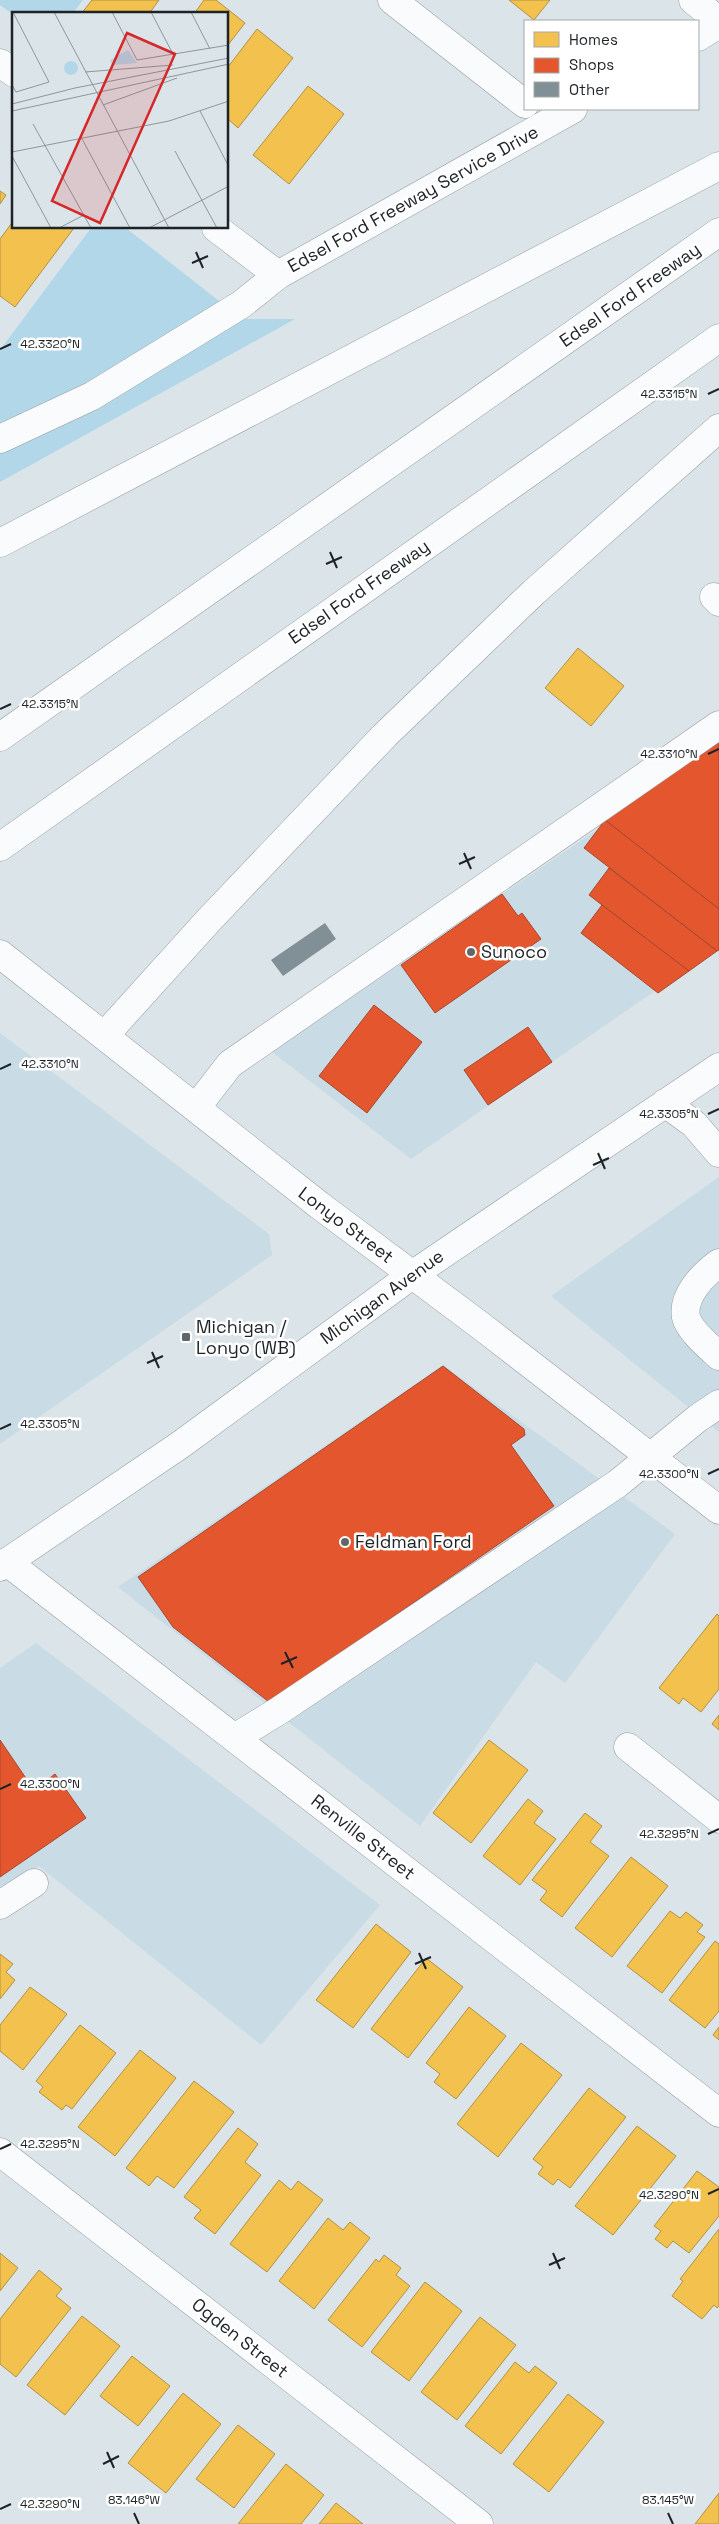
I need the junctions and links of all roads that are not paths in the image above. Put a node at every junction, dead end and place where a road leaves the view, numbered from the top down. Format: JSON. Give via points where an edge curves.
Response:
{"nodes":[{"id":1,"x":392,"y":0,"type":"edge"},
{"id":2,"x":693,"y":0,"type":"edge"},
{"id":3,"x":719,"y":22,"type":"edge"},
{"id":4,"x":699,"y":35,"type":"edge"},
{"id":5,"x":0,"y":63,"type":"edge"},
{"id":6,"x":12,"y":72,"type":"edge"},
{"id":7,"x":524,"y":103,"type":"edge"},
{"id":8,"x":568,"y":110,"type":"edge"},
{"id":9,"x":541,"y":116,"type":"edge"},
{"id":10,"x":719,"y":166,"type":"edge"},
{"id":11,"x":217,"y":229,"type":"edge"},
{"id":12,"x":719,"y":232,"type":"edge"},
{"id":13,"x":278,"y":275,"type":"junction"},
{"id":14,"x":719,"y":338,"type":"edge"},
{"id":15,"x":719,"y":428,"type":"edge"},
{"id":16,"x":0,"y":439,"type":"edge"},
{"id":17,"x":0,"y":543,"type":"edge"},
{"id":18,"x":719,"y":726,"type":"edge"},
{"id":19,"x":0,"y":737,"type":"edge"},
{"id":20,"x":0,"y":847,"type":"edge"},
{"id":21,"x":0,"y":954,"type":"edge"},
{"id":22,"x":105,"y":1034,"type":"junction"},
{"id":23,"x":719,"y":1067,"type":"edge"},
{"id":24,"x":665,"y":1103,"type":"junction"},
{"id":25,"x":196,"y":1108,"type":"junction"},
{"id":26,"x":719,"y":1153,"type":"edge"},
{"id":27,"x":719,"y":1263,"type":"edge"},
{"id":28,"x":412,"y":1275,"type":"junction"},
{"id":29,"x":719,"y":1356,"type":"edge"},
{"id":30,"x":719,"y":1404,"type":"edge"},
{"id":31,"x":650,"y":1457,"type":"junction"},
{"id":32,"x":719,"y":1510,"type":"edge"},
{"id":33,"x":3,"y":1564,"type":"edge"},
{"id":34,"x":236,"y":1738,"type":"junction"},
{"id":35,"x":628,"y":1747,"type":"dead end"},
{"id":36,"x":719,"y":1819,"type":"edge"},
{"id":37,"x":34,"y":1883,"type":"dead end"},
{"id":38,"x":0,"y":1905,"type":"edge"},
{"id":39,"x":719,"y":2113,"type":"edge"},
{"id":40,"x":0,"y":2152,"type":"edge"},
{"id":41,"x":473,"y":2522,"type":"edge"}],
"edges":[{"from":1,"to":7,"type":"main road"},
{"from":2,"to":3,"type":"main road"},
{"from":3,"to":4,"type":"main road"},
{"from":5,"to":6,"type":"main road"},
{"from":8,"to":9,"type":"main road","name":"Edsel Ford Freeway Service Drive"},
{"from":9,"to":13,"type":"main road","name":"Edsel Ford Freeway Service Drive"},
{"from":10,"to":17,"type":"main road"},
{"from":11,"to":13,"type":"main road"},
{"from":12,"to":19,"type":"main road","name":"Edsel Ford Freeway"},
{"from":13,"to":16,"type":"main road","name":"Edsel Ford Freeway Service Drive","via":[[242,304],[92,396]]},
{"from":14,"to":20,"type":"main road","name":"Edsel Ford Freeway"},
{"from":15,"to":22,"type":"main road","via":[[534,592],[385,735]]},
{"from":18,"to":25,"type":"main road","via":[[230,1064]]},
{"from":21,"to":22,"type":"main road","name":"Lonyo Street"},
{"from":22,"to":25,"type":"main road","name":"Lonyo Street"},
{"from":23,"to":24,"type":"main road","name":"Michigan Avenue"},
{"from":24,"to":26,"type":"main road","via":[[694,1124]]},
{"from":24,"to":28,"type":"main road","name":"Michigan Avenue"},
{"from":25,"to":28,"type":"main road","name":"Lonyo Street"},
{"from":27,"to":29,"type":"main road","via":[[704,1274],[690,1294],[686,1317],[699,1337]]},
{"from":28,"to":31,"type":"main road","name":"Lonyo Street"},
{"from":28,"to":33,"type":"main road","name":"Michigan Avenue","via":[[180,1445]]},
{"from":30,"to":31,"type":"main road"},
{"from":31,"to":32,"type":"main road","name":"Lonyo Street"},
{"from":31,"to":34,"type":"main road","via":[[617,1484]]},
{"from":33,"to":34,"type":"main road","name":"Renville Street"},
{"from":34,"to":39,"type":"main road","name":"Renville Street"},
{"from":35,"to":36,"type":"main road"},
{"from":37,"to":38,"type":"main road"},
{"from":40,"to":41,"type":"main road","name":"Ogden Street"}]}
